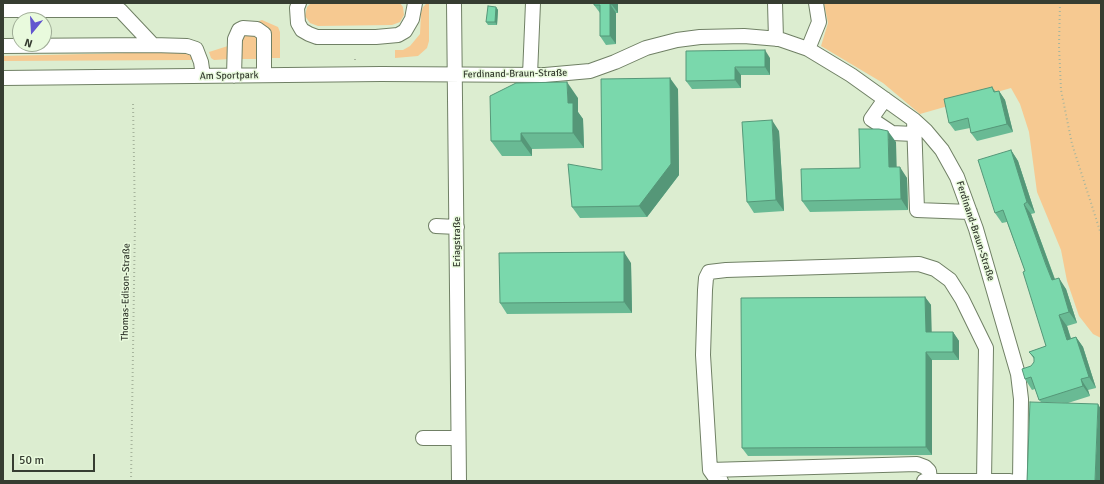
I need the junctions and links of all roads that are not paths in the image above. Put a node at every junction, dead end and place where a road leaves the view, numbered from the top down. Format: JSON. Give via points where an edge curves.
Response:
{"nodes":[{"id":1,"x":299,"y":3,"type":"edge"},
{"id":2,"x":416,"y":3,"type":"edge"},
{"id":3,"x":454,"y":3,"type":"edge"},
{"id":4,"x":533,"y":3,"type":"edge"},
{"id":5,"x":775,"y":3,"type":"edge"},
{"id":6,"x":816,"y":3,"type":"edge"},
{"id":7,"x":3,"y":10,"type":"edge"},
{"id":8,"x":776,"y":39,"type":"junction"},
{"id":9,"x":153,"y":45,"type":"junction"},
{"id":10,"x":3,"y":46,"type":"edge"},
{"id":11,"x":808,"y":49,"type":"junction"},
{"id":12,"x":264,"y":75,"type":"junction"},
{"id":13,"x":455,"y":75,"type":"junction"},
{"id":14,"x":530,"y":75,"type":"junction"},
{"id":15,"x":202,"y":76,"type":"junction"},
{"id":16,"x":234,"y":76,"type":"junction"},
{"id":17,"x":3,"y":78,"type":"edge"},
{"id":18,"x":885,"y":99,"type":"junction"},
{"id":19,"x":914,"y":127,"type":"junction"},
{"id":20,"x":970,"y":212,"type":"junction"},
{"id":21,"x":436,"y":226,"type":"dead end"},
{"id":22,"x":456,"y":226,"type":"junction"},
{"id":23,"x":1033,"y":370,"type":"edge"},
{"id":24,"x":1018,"y":374,"type":"junction"},
{"id":25,"x":423,"y":438,"type":"dead end"},
{"id":26,"x":458,"y":438,"type":"junction"},
{"id":27,"x":710,"y":470,"type":"junction"},
{"id":28,"x":459,"y":481,"type":"edge"},
{"id":29,"x":721,"y":481,"type":"edge"},
{"id":30,"x":927,"y":481,"type":"edge"},
{"id":31,"x":984,"y":481,"type":"edge"},
{"id":32,"x":1010,"y":481,"type":"edge"},
{"id":33,"x":1020,"y":481,"type":"edge"}],
"edges":[{"from":1,"to":2,"type":"street","via":[[296,16],[302,30],[317,36],[355,37],[398,35],[409,26]]},
{"from":3,"to":13,"type":"street","name":"Eriagstraße"},
{"from":4,"to":14,"type":"street"},
{"from":5,"to":8,"type":"street"},
{"from":6,"to":11,"type":"street","via":[[819,22]]},
{"from":7,"to":9,"type":"street","via":[[120,10]]},
{"from":8,"to":11,"type":"street","name":"Ferdinand-Braun-Straße"},
{"from":8,"to":14,"type":"street","name":"Ferdinand-Braun-Straße","via":[[700,37],[677,40],[646,48],[590,71]]},
{"from":9,"to":10,"type":"street"},
{"from":9,"to":15,"type":"street","via":[[187,46],[196,50],[201,62]]},
{"from":11,"to":18,"type":"street","name":"Ferdinand-Braun-Straße"},
{"from":12,"to":13,"type":"street","name":"Am Sportpark"},
{"from":12,"to":16,"type":"street","name":"Am Sportpark"},
{"from":12,"to":16,"type":"street","via":[[264,34],[257,29],[243,28],[235,39]]},
{"from":13,"to":14,"type":"street","name":"Ferdinand-Braun-Straße"},
{"from":13,"to":22,"type":"street","name":"Eriagstraße"},
{"from":15,"to":16,"type":"street","name":"Am Sportpark"},
{"from":15,"to":17,"type":"street","name":"Am Sportpark"},
{"from":18,"to":19,"type":"street","name":"Ferdinand-Braun-Straße"},
{"from":18,"to":19,"type":"street","via":[[871,119],[892,134]]},
{"from":19,"to":20,"type":"street","name":"Ferdinand-Braun-Straße","via":[[926,131],[942,150],[957,177]]},
{"from":19,"to":20,"type":"street","via":[[917,210]]},
{"from":20,"to":24,"type":"street","name":"Ferdinand-Braun-Straße"},
{"from":21,"to":22,"type":"street"},
{"from":22,"to":26,"type":"street","name":"Eriagstraße"},
{"from":23,"to":24,"type":"street"},
{"from":24,"to":33,"type":"street","name":"Ferdinand-Braun-Straße","via":[[1021,399]]},
{"from":25,"to":26,"type":"street"},
{"from":26,"to":28,"type":"street","name":"Eriagstraße"},
{"from":27,"to":29,"type":"street"},
{"from":27,"to":30,"type":"street","via":[[917,464],[929,471]]},
{"from":27,"to":31,"type":"street","via":[[703,355],[705,290],[709,272],[919,264],[935,269],[950,280],[986,348]]},
{"from":30,"to":31,"type":"street"},
{"from":31,"to":32,"type":"street"}]}
